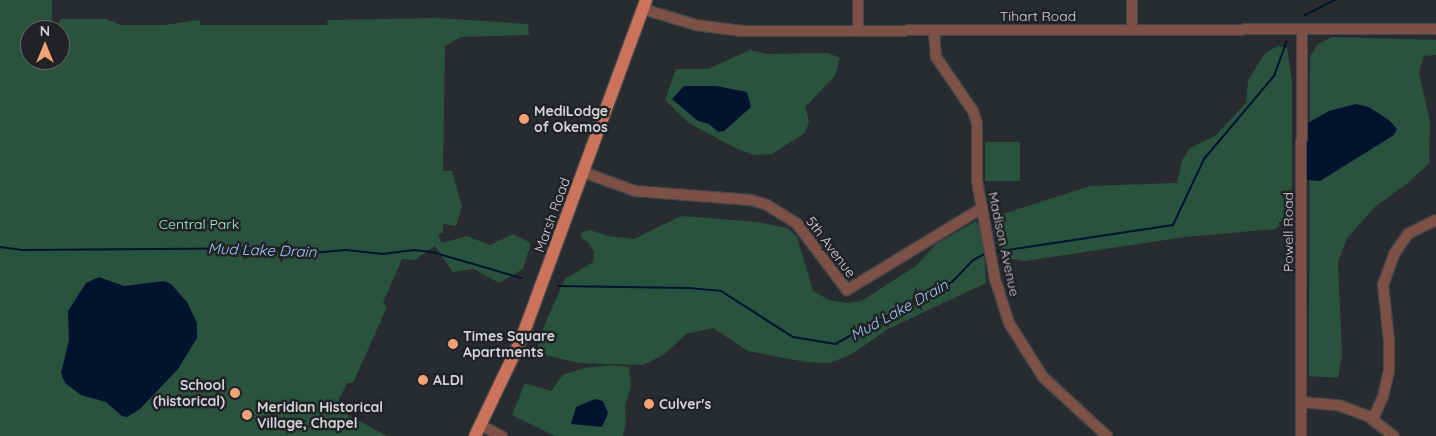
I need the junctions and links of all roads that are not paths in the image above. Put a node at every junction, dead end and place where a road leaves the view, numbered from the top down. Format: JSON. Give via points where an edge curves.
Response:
{"nodes":[{"id":1,"x":858,"y":0,"type":"edge"},
{"id":2,"x":1132,"y":0,"type":"edge"},
{"id":3,"x":644,"y":5,"type":"edge"},
{"id":4,"x":1132,"y":29,"type":"junction"},
{"id":5,"x":1302,"y":29,"type":"junction"},
{"id":6,"x":1436,"y":29,"type":"edge"},
{"id":7,"x":858,"y":30,"type":"junction"},
{"id":8,"x":934,"y":30,"type":"junction"},
{"id":9,"x":584,"y":172,"type":"junction"},
{"id":10,"x":982,"y":208,"type":"junction"},
{"id":11,"x":1436,"y":220,"type":"edge"},
{"id":12,"x":1302,"y":402,"type":"junction"},
{"id":13,"x":1372,"y":419,"type":"junction"},
{"id":14,"x":478,"y":430,"type":"edge"},
{"id":15,"x":502,"y":436,"type":"edge"},
{"id":16,"x":1107,"y":436,"type":"edge"},
{"id":17,"x":1302,"y":436,"type":"edge"},
{"id":18,"x":1394,"y":436,"type":"edge"}],
"edges":[{"from":1,"to":7,"type":"street"},
{"from":2,"to":4,"type":"street"},
{"from":3,"to":7,"type":"street","name":"Tihart Road","via":[[696,25],[731,30]]},
{"from":3,"to":9,"type":"main road","name":"Marsh Road"},
{"from":4,"to":5,"type":"street","name":"Tihart Road"},
{"from":4,"to":8,"type":"street","name":"Tihart Road"},
{"from":5,"to":6,"type":"street","name":"Tihart Road"},
{"from":5,"to":12,"type":"street","name":"Powell Road"},
{"from":7,"to":8,"type":"street","name":"Tihart Road"},
{"from":8,"to":10,"type":"street","name":"Madison Avenue","via":[[936,57],[973,110],[977,181]]},
{"from":9,"to":10,"type":"street","name":"5th Avenue","via":[[635,191],[767,204],[797,224],[847,290]]},
{"from":9,"to":14,"type":"main road","name":"Marsh Road","via":[[521,340]]},
{"from":10,"to":16,"type":"street","name":"Madison Avenue","via":[[992,260],[1010,323],[1033,363],[1054,388]]},
{"from":11,"to":13,"type":"street","via":[[1408,234],[1394,254],[1383,285],[1389,341],[1388,371],[1383,397]]},
{"from":12,"to":13,"type":"street","via":[[1338,405]]},
{"from":12,"to":17,"type":"street","name":"Powell Road"},
{"from":13,"to":18,"type":"street"},
{"from":14,"to":15,"type":"street"}]}
